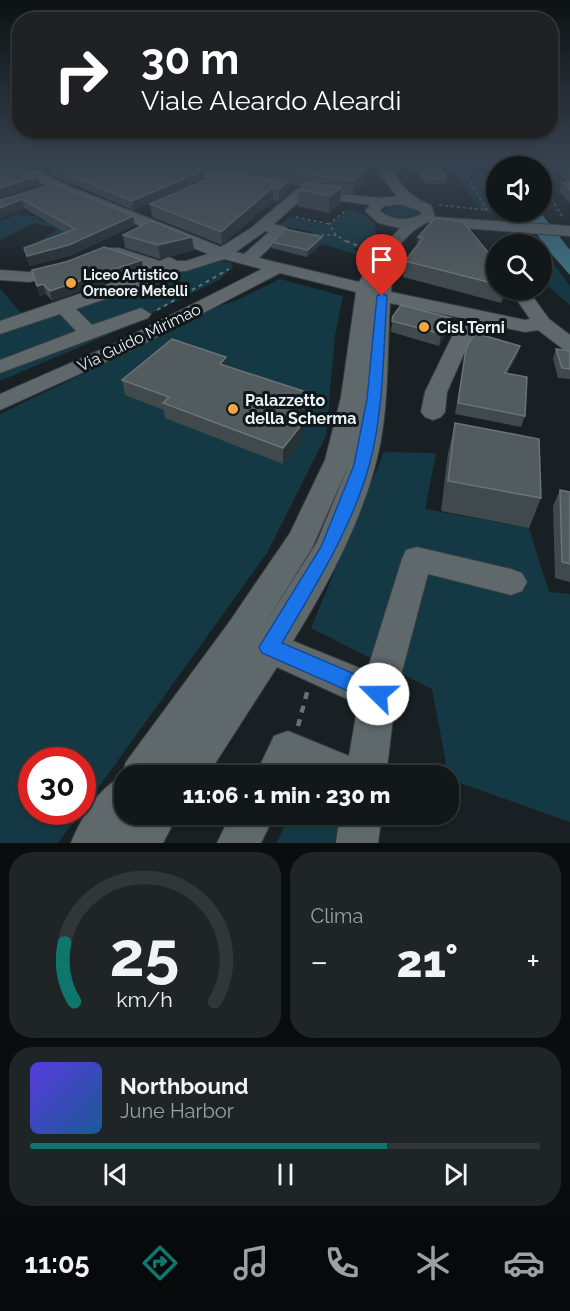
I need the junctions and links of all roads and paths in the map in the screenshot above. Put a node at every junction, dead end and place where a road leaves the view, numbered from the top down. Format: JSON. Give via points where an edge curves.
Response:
{"nodes":[{"id":1,"x":100,"y":203,"type":"edge"},
{"id":2,"x":289,"y":203,"type":"edge"},
{"id":3,"x":370,"y":203,"type":"edge"},
{"id":4,"x":385,"y":203,"type":"edge"},
{"id":5,"x":418,"y":203,"type":"edge"},
{"id":6,"x":435,"y":203,"type":"edge"},
{"id":7,"x":483,"y":203,"type":"edge"},
{"id":8,"x":555,"y":203,"type":"edge"},
{"id":9,"x":379,"y":205,"type":"junction"},
{"id":10,"x":348,"y":208,"type":"dead end"},
{"id":11,"x":278,"y":213,"type":"junction"},
{"id":12,"x":153,"y":217,"type":"junction"},
{"id":13,"x":430,"y":218,"type":"junction"},
{"id":14,"x":386,"y":220,"type":"junction"},
{"id":15,"x":486,"y":222,"type":"edge"},
{"id":16,"x":488,"y":222,"type":"joint"},
{"id":17,"x":329,"y":224,"type":"junction"},
{"id":18,"x":568,"y":224,"type":"edge"},
{"id":19,"x":260,"y":226,"type":"junction"},
{"id":20,"x":468,"y":234,"type":"junction"},
{"id":21,"x":308,"y":235,"type":"edge"},
{"id":22,"x":336,"y":235,"type":"junction"},
{"id":23,"x":231,"y":254,"type":"junction"},
{"id":24,"x":78,"y":262,"type":"edge"},
{"id":25,"x":169,"y":265,"type":"junction"},
{"id":26,"x":276,"y":268,"type":"junction"},
{"id":27,"x":379,"y":268,"type":"junction"},
{"id":28,"x":0,"y":275,"type":"edge"},
{"id":29,"x":526,"y":300,"type":"edge"},
{"id":30,"x":63,"y":306,"type":"junction"},
{"id":31,"x":141,"y":314,"type":"dead end"},
{"id":32,"x":472,"y":315,"type":"junction"},
{"id":33,"x":542,"y":323,"type":"junction"},
{"id":34,"x":0,"y":328,"type":"edge"},
{"id":35,"x":89,"y":333,"type":"junction"},
{"id":36,"x":570,"y":345,"type":"edge"},
{"id":37,"x":0,"y":367,"type":"edge"},
{"id":38,"x":0,"y":403,"type":"edge"},
{"id":39,"x":433,"y":412,"type":"dead end"},
{"id":40,"x":282,"y":570,"type":"junction"},
{"id":41,"x":511,"y":582,"type":"dead end"},
{"id":42,"x":269,"y":647,"type":"junction"},
{"id":43,"x":314,"y":668,"type":"junction"},
{"id":44,"x":378,"y":694,"type":"junction"},
{"id":45,"x":192,"y":702,"type":"junction"},
{"id":46,"x":282,"y":763,"type":"edge"},
{"id":47,"x":148,"y":765,"type":"edge"},
{"id":48,"x":190,"y":765,"type":"edge"},
{"id":49,"x":368,"y":765,"type":"edge"},
{"id":50,"x":114,"y":811,"type":"edge"},
{"id":51,"x":150,"y":825,"type":"edge"},
{"id":52,"x":248,"y":825,"type":"edge"},
{"id":53,"x":359,"y":825,"type":"edge"},
{"id":54,"x":92,"y":843,"type":"edge"},
{"id":55,"x":138,"y":843,"type":"edge"},
{"id":56,"x":238,"y":843,"type":"edge"},
{"id":57,"x":357,"y":843,"type":"edge"}],
"edges":[{"from":1,"to":12,"type":"street","via":[[135,217]]},
{"from":2,"to":11,"type":"street"},
{"from":3,"to":9,"type":"street"},
{"from":4,"to":9,"type":"street"},
{"from":5,"to":13,"type":"street","via":[[426,208]]},
{"from":6,"to":7,"type":"path","via":[[487,210]]},
{"from":8,"to":18,"type":"path"},
{"from":9,"to":14,"type":"street"},
{"from":10,"to":17,"type":"path"},
{"from":11,"to":17,"type":"path"},
{"from":11,"to":19,"type":"street"},
{"from":12,"to":23,"type":"street"},
{"from":12,"to":25,"type":"street","via":[[129,236],[101,250]]},
{"from":13,"to":14,"type":"street"},
{"from":13,"to":15,"type":"street"},
{"from":13,"to":20,"type":"street"},
{"from":13,"to":27,"type":"street"},
{"from":14,"to":27,"type":"street","via":[[389,228]]},
{"from":16,"to":18,"type":"street"},
{"from":16,"to":20,"type":"street"},
{"from":17,"to":22,"type":"path"},
{"from":19,"to":23,"type":"street"},
{"from":19,"to":23,"type":"street","via":[[280,230]]},
{"from":20,"to":27,"type":"street","via":[[436,225],[418,231]]},
{"from":21,"to":22,"type":"path"},
{"from":22,"to":27,"type":"path"},
{"from":23,"to":25,"type":"street","via":[[196,264]]},
{"from":23,"to":26,"type":"street"},
{"from":23,"to":27,"type":"street"},
{"from":24,"to":28,"type":"street","via":[[30,277]]},
{"from":25,"to":30,"type":"street","via":[[155,276]]},
{"from":26,"to":27,"type":"street"},
{"from":26,"to":38,"type":"street","name":"Via Guido Mirimao","via":[[123,347]]},
{"from":27,"to":32,"type":"street"},
{"from":27,"to":40,"type":"street","via":[[338,460],[302,540]]},
{"from":27,"to":42,"type":"street","via":[[374,399],[362,465],[328,550]]},
{"from":29,"to":33,"type":"street"},
{"from":30,"to":34,"type":"street"},
{"from":30,"to":35,"type":"street"},
{"from":31,"to":35,"type":"street"},
{"from":32,"to":33,"type":"street","via":[[525,326]]},
{"from":32,"to":39,"type":"street","via":[[436,392]]},
{"from":33,"to":36,"type":"street"},
{"from":35,"to":37,"type":"street"},
{"from":40,"to":42,"type":"street","via":[[271,604]]},
{"from":40,"to":45,"type":"street"},
{"from":41,"to":44,"type":"street","via":[[417,559]]},
{"from":42,"to":43,"type":"street"},
{"from":42,"to":45,"type":"street"},
{"from":42,"to":48,"type":"street"},
{"from":43,"to":44,"type":"street"},
{"from":43,"to":46,"type":"path","via":[[300,724]]},
{"from":44,"to":49,"type":"street"},
{"from":45,"to":47,"type":"street"},
{"from":50,"to":54,"type":"street"},
{"from":51,"to":55,"type":"street"},
{"from":52,"to":56,"type":"street"},
{"from":53,"to":57,"type":"street"}]}
